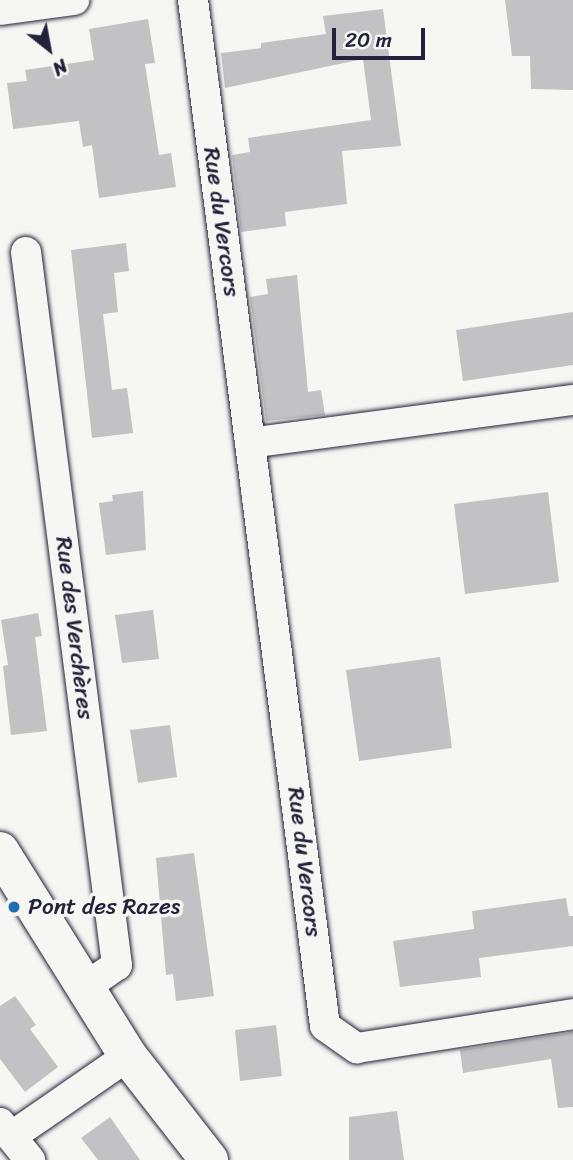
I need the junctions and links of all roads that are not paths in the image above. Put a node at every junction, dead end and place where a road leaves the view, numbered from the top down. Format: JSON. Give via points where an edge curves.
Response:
{"nodes":[{"id":1,"x":74,"y":0,"type":"edge"},
{"id":2,"x":193,"y":0,"type":"edge"},
{"id":3,"x":0,"y":10,"type":"edge"},
{"id":4,"x":26,"y":252,"type":"dead end"},
{"id":5,"x":573,"y":401,"type":"edge"},
{"id":6,"x":250,"y":443,"type":"junction"},
{"id":7,"x":0,"y":851,"type":"edge"},
{"id":8,"x":86,"y":987,"type":"junction"},
{"id":9,"x":573,"y":1014,"type":"edge"},
{"id":10,"x":128,"y":1056,"type":"junction"},
{"id":11,"x":6,"y":1129,"type":"edge"},
{"id":12,"x":30,"y":1160,"type":"edge"},
{"id":13,"x":209,"y":1160,"type":"edge"}],
"edges":[{"from":1,"to":3,"type":"street"},
{"from":2,"to":6,"type":"street","name":"Rue du Vercors"},
{"from":4,"to":8,"type":"street","name":"Rue des Verchères","via":[[117,965]]},
{"from":5,"to":6,"type":"street"},
{"from":6,"to":9,"type":"street","name":"Rue du Vercors","via":[[325,1026],[357,1048]]},
{"from":7,"to":8,"type":"street"},
{"from":8,"to":10,"type":"street"},
{"from":10,"to":11,"type":"street"},
{"from":10,"to":13,"type":"street"},
{"from":11,"to":12,"type":"street"}]}
